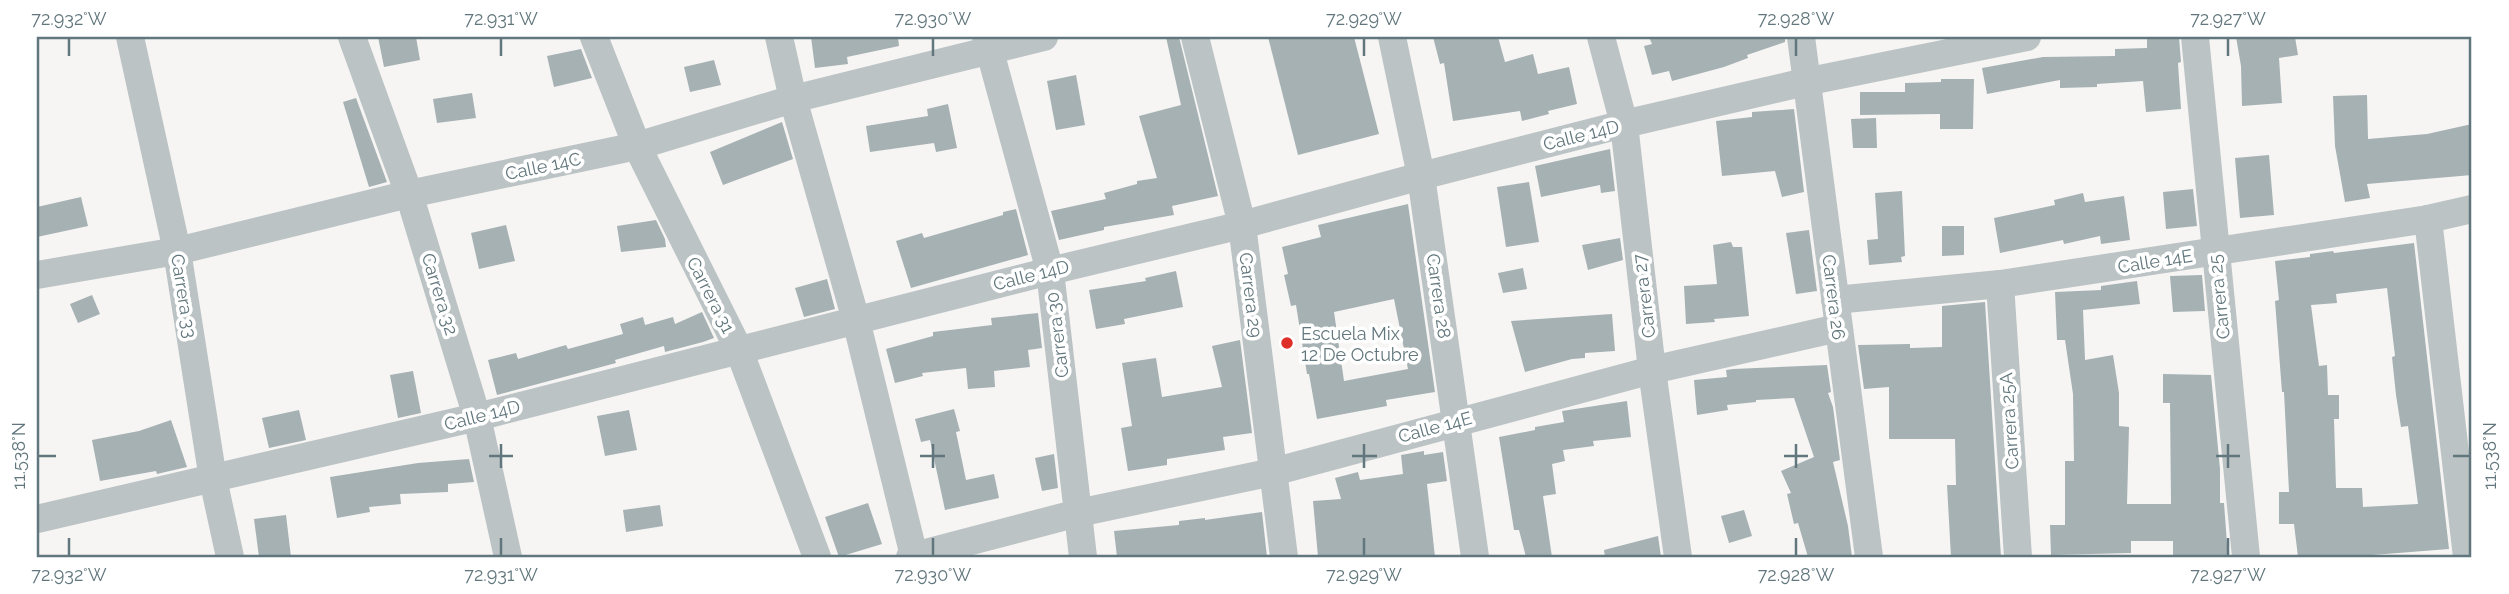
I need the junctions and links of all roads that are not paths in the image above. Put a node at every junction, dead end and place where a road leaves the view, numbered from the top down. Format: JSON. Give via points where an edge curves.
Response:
{"nodes":[{"id":1,"x":130,"y":37,"type":"edge"},
{"id":2,"x":352,"y":37,"type":"edge"},
{"id":3,"x":594,"y":37,"type":"edge"},
{"id":4,"x":779,"y":37,"type":"edge"},
{"id":5,"x":1044,"y":37,"type":"edge"},
{"id":6,"x":1195,"y":37,"type":"edge"},
{"id":7,"x":1392,"y":37,"type":"edge"},
{"id":8,"x":1601,"y":37,"type":"edge"},
{"id":9,"x":1801,"y":37,"type":"edge"},
{"id":10,"x":2027,"y":37,"type":"edge"},
{"id":11,"x":2195,"y":37,"type":"edge"},
{"id":12,"x":988,"y":44,"type":"edge"},
{"id":13,"x":1805,"y":82,"type":"junction"},
{"id":14,"x":793,"y":99,"type":"junction"},
{"id":15,"x":1624,"y":124,"type":"junction"},
{"id":16,"x":637,"y":146,"type":"junction"},
{"id":17,"x":1420,"y":176,"type":"junction"},
{"id":18,"x":409,"y":194,"type":"junction"},
{"id":19,"x":2472,"y":209,"type":"edge"},
{"id":20,"x":2427,"y":219,"type":"junction"},
{"id":21,"x":1242,"y":225,"type":"junction"},
{"id":22,"x":177,"y":251,"type":"junction"},
{"id":23,"x":2215,"y":252,"type":"junction"},
{"id":24,"x":1050,"y":271,"type":"junction"},
{"id":25,"x":37,"y":275,"type":"edge"},
{"id":26,"x":2000,"y":284,"type":"junction"},
{"id":27,"x":1835,"y":300,"type":"junction"},
{"id":28,"x":856,"y":320,"type":"junction"},
{"id":29,"x":1838,"y":328,"type":"junction"},
{"id":30,"x":739,"y":350,"type":"junction"},
{"id":31,"x":1652,"y":370,"type":"junction"},
{"id":32,"x":477,"y":417,"type":"junction"},
{"id":33,"x":1457,"y":421,"type":"junction"},
{"id":34,"x":2462,"y":433,"type":"edge"},
{"id":35,"x":1273,"y":472,"type":"junction"},
{"id":36,"x":213,"y":479,"type":"junction"},
{"id":37,"x":1078,"y":513,"type":"junction"},
{"id":38,"x":37,"y":519,"type":"edge"},
{"id":39,"x":912,"y":556,"type":"edge"},
{"id":40,"x":230,"y":557,"type":"edge"},
{"id":41,"x":508,"y":557,"type":"edge"},
{"id":42,"x":817,"y":557,"type":"edge"},
{"id":43,"x":1083,"y":557,"type":"edge"},
{"id":44,"x":1284,"y":557,"type":"edge"},
{"id":45,"x":1475,"y":557,"type":"edge"},
{"id":46,"x":1678,"y":557,"type":"edge"},
{"id":47,"x":1869,"y":557,"type":"edge"},
{"id":48,"x":2018,"y":557,"type":"edge"},
{"id":49,"x":2246,"y":557,"type":"edge"},
{"id":50,"x":2467,"y":557,"type":"edge"}],
"edges":[{"from":1,"to":22,"type":"street","name":"Carrera 33"},
{"from":2,"to":18,"type":"street","name":"Carrera 32"},
{"from":3,"to":16,"type":"street","name":"Carrera 31"},
{"from":4,"to":14,"type":"street"},
{"from":5,"to":12,"type":"street","name":"Calle 14C"},
{"from":6,"to":21,"type":"street","name":"Carrera 29"},
{"from":7,"to":17,"type":"street","name":"Carrera 28"},
{"from":8,"to":15,"type":"street","name":"Carrera 27"},
{"from":9,"to":13,"type":"street","name":"Carrera 26"},
{"from":10,"to":13,"type":"street","name":"Calle 14D"},
{"from":11,"to":23,"type":"street","name":"Carrera 25"},
{"from":12,"to":14,"type":"street","name":"Calle 14C"},
{"from":12,"to":24,"type":"street","name":"Carrera 30"},
{"from":13,"to":15,"type":"street","name":"Calle 14D"},
{"from":13,"to":27,"type":"street","name":"Carrera 26"},
{"from":14,"to":16,"type":"street","name":"Calle 14C"},
{"from":14,"to":28,"type":"street"},
{"from":15,"to":17,"type":"street","name":"Calle 14D"},
{"from":15,"to":31,"type":"street","name":"Carrera 27"},
{"from":16,"to":18,"type":"street","name":"Calle 14C"},
{"from":16,"to":30,"type":"street","name":"Carrera 31"},
{"from":17,"to":21,"type":"street","name":"Calle 14D"},
{"from":17,"to":33,"type":"street","name":"Carrera 28"},
{"from":18,"to":22,"type":"street","name":"Calle 14C"},
{"from":18,"to":32,"type":"street","name":"Carrera 32"},
{"from":19,"to":20,"type":"street","name":"Calle 14E"},
{"from":20,"to":23,"type":"street","name":"Calle 14E"},
{"from":20,"to":34,"type":"street"},
{"from":21,"to":24,"type":"street","name":"Calle 14D"},
{"from":21,"to":35,"type":"street","name":"Carrera 29"},
{"from":22,"to":25,"type":"street","name":"Calle 14C"},
{"from":22,"to":36,"type":"street","name":"Carrera 33"},
{"from":23,"to":26,"type":"street","name":"Calle 14E"},
{"from":23,"to":49,"type":"street","name":"Carrera 25"},
{"from":24,"to":28,"type":"street","name":"Calle 14D"},
{"from":24,"to":37,"type":"street","name":"Carrera 30"},
{"from":26,"to":27,"type":"street","name":"Calle 14E"},
{"from":26,"to":48,"type":"street","name":"Carrera 25A"},
{"from":27,"to":29,"type":"street","name":"Carrera 26"},
{"from":28,"to":30,"type":"street","name":"Calle 14D"},
{"from":28,"to":39,"type":"street"},
{"from":29,"to":31,"type":"street","name":"Calle 14E"},
{"from":29,"to":47,"type":"street","name":"Carrera 26"},
{"from":30,"to":32,"type":"street","name":"Calle 14D"},
{"from":30,"to":42,"type":"street","name":"Carrera 31"},
{"from":31,"to":33,"type":"street","name":"Calle 14E"},
{"from":31,"to":46,"type":"street","name":"Carrera 27"},
{"from":32,"to":36,"type":"street","name":"Calle 14D"},
{"from":32,"to":41,"type":"street","name":"Carrera 32"},
{"from":33,"to":35,"type":"street","name":"Calle 14E"},
{"from":33,"to":45,"type":"street","name":"Carrera 28"},
{"from":34,"to":50,"type":"street"},
{"from":35,"to":37,"type":"street","name":"Calle 14E"},
{"from":35,"to":44,"type":"street","name":"Carrera 29"},
{"from":36,"to":38,"type":"street","name":"Calle 14D"},
{"from":36,"to":40,"type":"street","name":"Carrera 33"},
{"from":37,"to":39,"type":"street","name":"Calle 14E"},
{"from":37,"to":43,"type":"street","name":"Carrera 30"}]}
